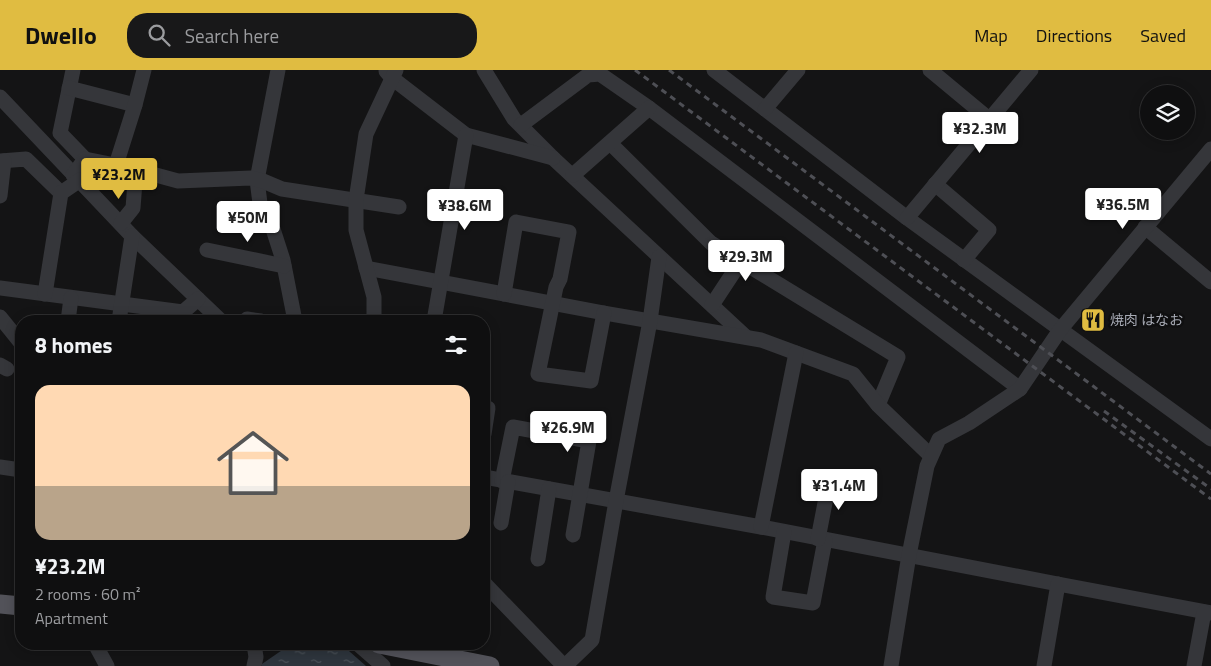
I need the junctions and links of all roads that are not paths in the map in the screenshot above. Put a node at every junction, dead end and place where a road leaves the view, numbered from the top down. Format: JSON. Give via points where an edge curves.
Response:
{"nodes":[{"id":1,"x":73,"y":70,"type":"edge"},
{"id":2,"x":144,"y":70,"type":"edge"},
{"id":3,"x":278,"y":70,"type":"edge"},
{"id":4,"x":484,"y":70,"type":"edge"},
{"id":5,"x":714,"y":70,"type":"edge"},
{"id":6,"x":798,"y":70,"type":"edge"},
{"id":7,"x":930,"y":70,"type":"edge"},
{"id":8,"x":1031,"y":70,"type":"edge"},
{"id":9,"x":391,"y":74,"type":"edge"},
{"id":10,"x":69,"y":88,"type":"junction"},
{"id":11,"x":0,"y":98,"type":"edge"},
{"id":12,"x":136,"y":105,"type":"junction"},
{"id":13,"x":649,"y":108,"type":"junction"},
{"id":14,"x":765,"y":109,"type":"junction"},
{"id":15,"x":989,"y":120,"type":"junction"},
{"id":16,"x":520,"y":125,"type":"junction"},
{"id":17,"x":466,"y":135,"type":"junction"},
{"id":18,"x":610,"y":143,"type":"junction"},
{"id":19,"x":1211,"y":149,"type":"edge"},
{"id":20,"x":85,"y":159,"type":"junction"},
{"id":21,"x":554,"y":159,"type":"junction"},
{"id":22,"x":2,"y":161,"type":"edge"},
{"id":23,"x":116,"y":165,"type":"junction"},
{"id":24,"x":136,"y":169,"type":"junction"},
{"id":25,"x":573,"y":175,"type":"junction"},
{"id":26,"x":76,"y":177,"type":"junction"},
{"id":27,"x":257,"y":180,"type":"junction"},
{"id":28,"x":935,"y":184,"type":"junction"},
{"id":29,"x":61,"y":193,"type":"junction"},
{"id":30,"x":0,"y":196,"type":"edge"},
{"id":31,"x":356,"y":200,"type":"junction"},
{"id":32,"x":399,"y":207,"type":"dead end"},
{"id":33,"x":907,"y":218,"type":"junction"},
{"id":34,"x":121,"y":223,"type":"junction"},
{"id":35,"x":1145,"y":227,"type":"junction"},
{"id":36,"x":132,"y":236,"type":"junction"},
{"id":37,"x":207,"y":250,"type":"dead end"},
{"id":38,"x":659,"y":257,"type":"junction"},
{"id":39,"x":964,"y":260,"type":"junction"},
{"id":40,"x":741,"y":261,"type":"junction"},
{"id":41,"x":284,"y":266,"type":"junction"},
{"id":42,"x":366,"y":268,"type":"junction"},
{"id":43,"x":442,"y":282,"type":"junction"},
{"id":44,"x":1211,"y":282,"type":"edge"},
{"id":45,"x":0,"y":288,"type":"edge"},
{"id":46,"x":45,"y":294,"type":"junction"},
{"id":47,"x":504,"y":294,"type":"junction"},
{"id":48,"x":71,"y":298,"type":"junction"},
{"id":49,"x":198,"y":299,"type":"junction"},
{"id":50,"x":552,"y":303,"type":"junction"},
{"id":51,"x":121,"y":305,"type":"junction"},
{"id":52,"x":712,"y":305,"type":"junction"},
{"id":53,"x":604,"y":313,"type":"junction"},
{"id":54,"x":69,"y":315,"type":"edge"},
{"id":55,"x":120,"y":315,"type":"edge"},
{"id":56,"x":215,"y":315,"type":"edge"},
{"id":57,"x":294,"y":315,"type":"edge"},
{"id":58,"x":374,"y":315,"type":"edge"},
{"id":59,"x":435,"y":315,"type":"edge"},
{"id":60,"x":1,"y":321,"type":"edge"},
{"id":61,"x":650,"y":321,"type":"junction"},
{"id":62,"x":1060,"y":330,"type":"junction"},
{"id":63,"x":15,"y":336,"type":"edge"},
{"id":64,"x":746,"y":337,"type":"junction"},
{"id":65,"x":796,"y":353,"type":"junction"},
{"id":66,"x":1020,"y":389,"type":"junction"},
{"id":67,"x":878,"y":405,"type":"junction"},
{"id":68,"x":1210,"y":435,"type":"edge"},
{"id":69,"x":931,"y":456,"type":"junction"},
{"id":70,"x":0,"y":468,"type":"edge"},
{"id":71,"x":15,"y":469,"type":"edge"},
{"id":72,"x":830,"y":477,"type":"dead end"},
{"id":73,"x":490,"y":479,"type":"edge"},
{"id":74,"x":505,"y":481,"type":"junction"},
{"id":75,"x":549,"y":489,"type":"junction"},
{"id":76,"x":580,"y":495,"type":"junction"},
{"id":77,"x":616,"y":501,"type":"junction"},
{"id":78,"x":501,"y":523,"type":"dead end"},
{"id":79,"x":761,"y":527,"type":"junction"},
{"id":80,"x":784,"y":532,"type":"junction"},
{"id":81,"x":572,"y":535,"type":"dead end"},
{"id":82,"x":821,"y":540,"type":"junction"},
{"id":83,"x":909,"y":555,"type":"junction"},
{"id":84,"x":538,"y":559,"type":"dead end"},
{"id":85,"x":1058,"y":584,"type":"junction"},
{"id":86,"x":490,"y":589,"type":"edge"},
{"id":87,"x":0,"y":604,"type":"edge"},
{"id":88,"x":15,"y":605,"type":"edge"},
{"id":89,"x":1207,"y":613,"type":"edge"},
{"id":90,"x":98,"y":650,"type":"edge"},
{"id":91,"x":255,"y":650,"type":"edge"},
{"id":92,"x":365,"y":650,"type":"edge"},
{"id":93,"x":409,"y":650,"type":"edge"},
{"id":94,"x":107,"y":666,"type":"edge"},
{"id":95,"x":254,"y":666,"type":"edge"},
{"id":96,"x":382,"y":666,"type":"edge"},
{"id":97,"x":490,"y":666,"type":"edge"},
{"id":98,"x":565,"y":666,"type":"edge"},
{"id":99,"x":891,"y":666,"type":"edge"},
{"id":100,"x":1044,"y":666,"type":"edge"},
{"id":101,"x":1194,"y":666,"type":"edge"}],
"edges":[{"from":1,"to":10,"type":"street"},
{"from":2,"to":12,"type":"street"},
{"from":3,"to":27,"type":"street"},
{"from":4,"to":16,"type":"street"},
{"from":5,"to":14,"type":"street"},
{"from":6,"to":14,"type":"street"},
{"from":7,"to":15,"type":"street"},
{"from":8,"to":15,"type":"street"},
{"from":9,"to":17,"type":"street"},
{"from":9,"to":31,"type":"street","via":[[366,134]]},
{"from":10,"to":12,"type":"street"},
{"from":10,"to":20,"type":"street","via":[[60,133]]},
{"from":11,"to":26,"type":"street"},
{"from":12,"to":23,"type":"street"},
{"from":13,"to":16,"type":"street","via":[[600,74],[588,75]]},
{"from":13,"to":18,"type":"street"},
{"from":13,"to":66,"type":"street"},
{"from":14,"to":33,"type":"street"},
{"from":15,"to":28,"type":"street"},
{"from":16,"to":21,"type":"street"},
{"from":17,"to":21,"type":"street"},
{"from":17,"to":43,"type":"street"},
{"from":18,"to":25,"type":"street"},
{"from":18,"to":40,"type":"street","via":[[711,243]]},
{"from":19,"to":35,"type":"street"},
{"from":20,"to":23,"type":"street"},
{"from":20,"to":26,"type":"street"},
{"from":21,"to":25,"type":"street"},
{"from":22,"to":29,"type":"street","via":[[26,159]]},
{"from":22,"to":30,"type":"street"},
{"from":23,"to":24,"type":"street"},
{"from":24,"to":27,"type":"street","via":[[178,181]]},
{"from":24,"to":34,"type":"street","via":[[133,208]]},
{"from":25,"to":38,"type":"street"},
{"from":26,"to":29,"type":"street"},
{"from":26,"to":34,"type":"street"},
{"from":27,"to":31,"type":"street","via":[[282,189]]},
{"from":27,"to":41,"type":"street","via":[[261,211],[273,229]]},
{"from":28,"to":33,"type":"street"},
{"from":28,"to":39,"type":"street","via":[[989,230]]},
{"from":29,"to":46,"type":"street"},
{"from":31,"to":32,"type":"street"},
{"from":31,"to":42,"type":"street","via":[[356,230]]},
{"from":33,"to":39,"type":"street"},
{"from":34,"to":36,"type":"street"},
{"from":35,"to":44,"type":"street"},
{"from":35,"to":62,"type":"street"},
{"from":36,"to":49,"type":"street"},
{"from":36,"to":51,"type":"street"},
{"from":37,"to":41,"type":"street"},
{"from":38,"to":52,"type":"street"},
{"from":38,"to":61,"type":"street"},
{"from":39,"to":62,"type":"street"},
{"from":40,"to":52,"type":"street"},
{"from":40,"to":67,"type":"street","via":[[898,357]]},
{"from":41,"to":57,"type":"street"},
{"from":42,"to":43,"type":"street"},
{"from":42,"to":58,"type":"street","via":[[374,297]]},
{"from":43,"to":47,"type":"street"},
{"from":43,"to":59,"type":"street"},
{"from":45,"to":46,"type":"street"},
{"from":46,"to":48,"type":"street"},
{"from":47,"to":50,"type":"street"},
{"from":47,"to":50,"type":"street","via":[[516,222],[569,232]]},
{"from":48,"to":51,"type":"street"},
{"from":48,"to":54,"type":"street"},
{"from":49,"to":51,"type":"street","via":[[183,312]]},
{"from":49,"to":56,"type":"street"},
{"from":50,"to":53,"type":"street"},
{"from":50,"to":53,"type":"street","via":[[538,374],[591,381]]},
{"from":51,"to":55,"type":"street"},
{"from":52,"to":64,"type":"street"},
{"from":53,"to":61,"type":"street"},
{"from":60,"to":63,"type":"street"},
{"from":61,"to":64,"type":"street"},
{"from":61,"to":77,"type":"street"},
{"from":62,"to":66,"type":"street"},
{"from":62,"to":68,"type":"street"},
{"from":64,"to":65,"type":"street"},
{"from":65,"to":67,"type":"street","via":[[853,374]]},
{"from":65,"to":79,"type":"street"},
{"from":66,"to":69,"type":"street","via":[[939,439]]},
{"from":67,"to":69,"type":"street"},
{"from":69,"to":83,"type":"street"},
{"from":70,"to":71,"type":"street"},
{"from":72,"to":82,"type":"street"},
{"from":73,"to":74,"type":"street"},
{"from":74,"to":75,"type":"street"},
{"from":74,"to":76,"type":"street","via":[[513,427],[589,441]]},
{"from":74,"to":78,"type":"street"},
{"from":75,"to":76,"type":"street"},
{"from":75,"to":84,"type":"street"},
{"from":76,"to":77,"type":"street"},
{"from":76,"to":81,"type":"street"},
{"from":77,"to":79,"type":"street"},
{"from":77,"to":98,"type":"street","via":[[592,640]]},
{"from":79,"to":80,"type":"street"},
{"from":80,"to":82,"type":"street"},
{"from":80,"to":82,"type":"street","via":[[774,597],[813,603]]},
{"from":82,"to":83,"type":"street"},
{"from":83,"to":85,"type":"street"},
{"from":83,"to":99,"type":"street"},
{"from":85,"to":89,"type":"street"},
{"from":85,"to":100,"type":"street"},
{"from":86,"to":98,"type":"street"},
{"from":87,"to":88,"type":"main road"},
{"from":89,"to":101,"type":"street"},
{"from":90,"to":94,"type":"street"},
{"from":91,"to":95,"type":"street"},
{"from":92,"to":96,"type":"street"},
{"from":93,"to":97,"type":"main road"}]}
